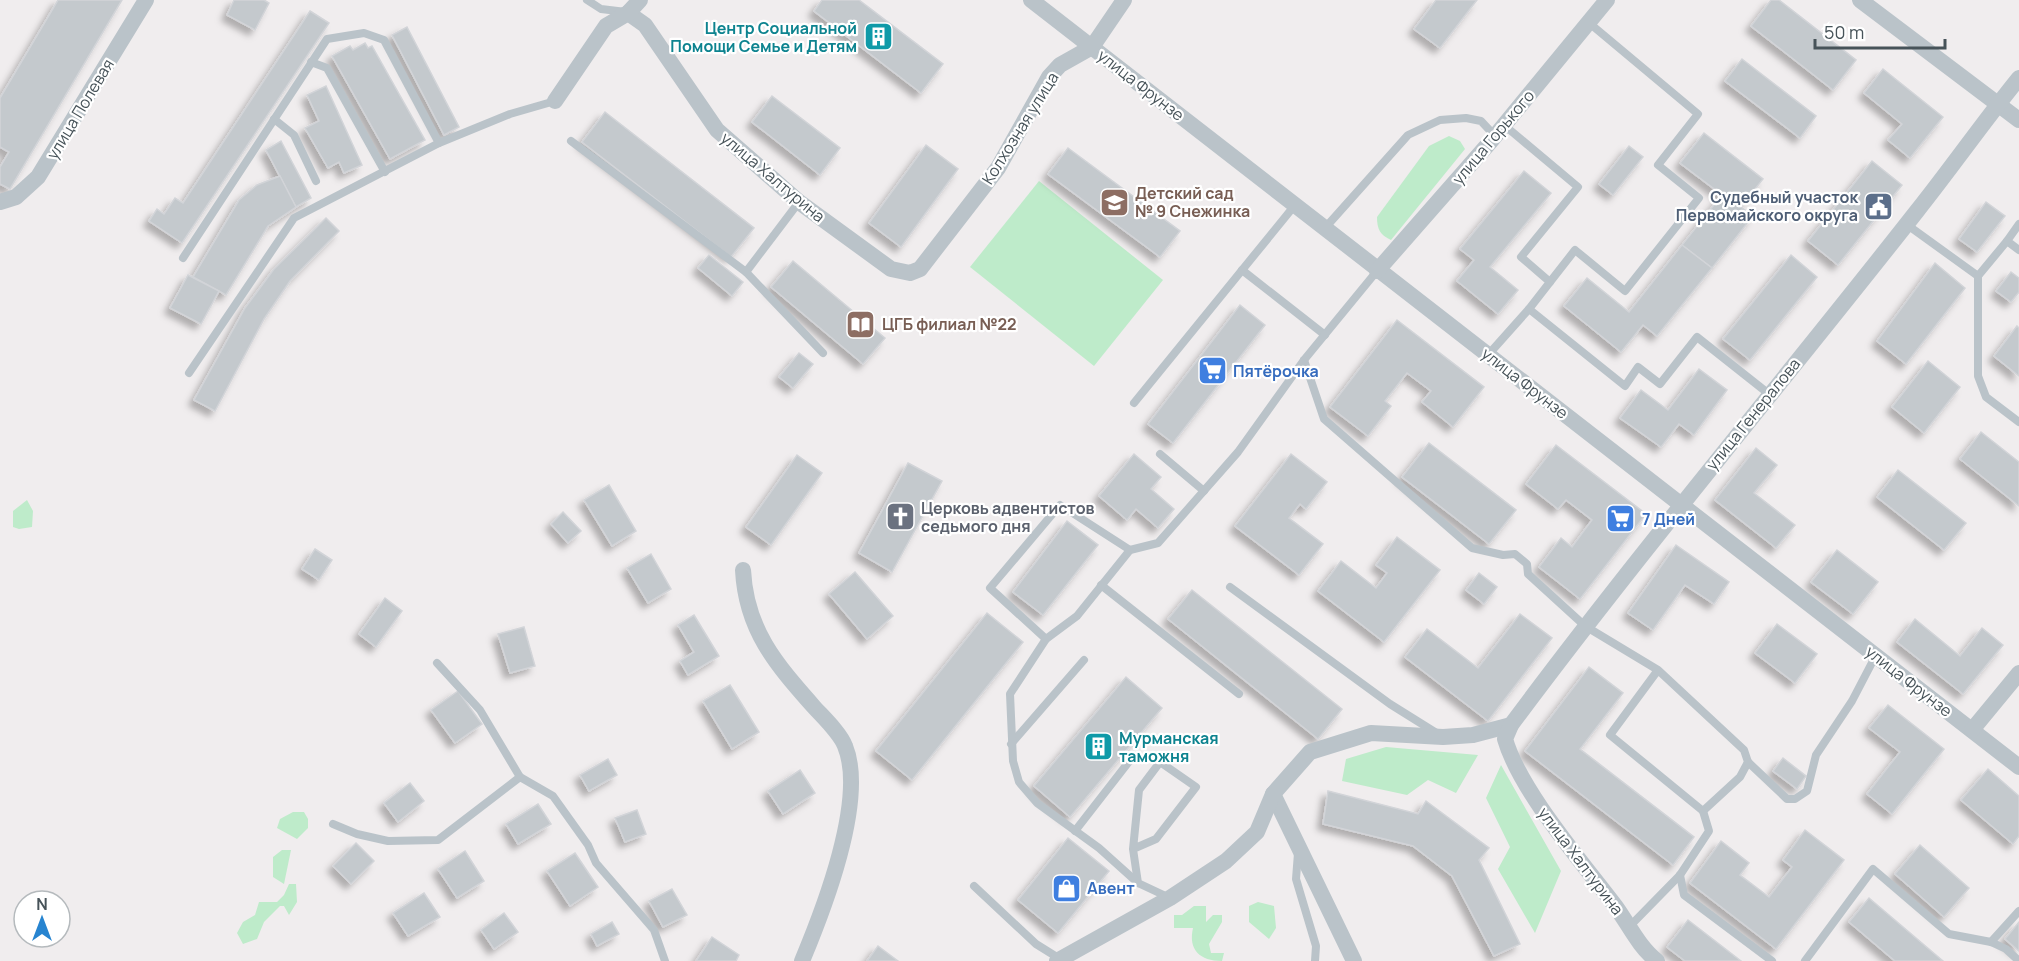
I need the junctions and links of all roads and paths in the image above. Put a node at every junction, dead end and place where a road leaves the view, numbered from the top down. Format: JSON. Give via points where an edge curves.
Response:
{"nodes":[{"id":1,"x":146,"y":0,"type":"edge"},
{"id":2,"x":587,"y":0,"type":"edge"},
{"id":3,"x":640,"y":0,"type":"edge"},
{"id":4,"x":1031,"y":0,"type":"edge"},
{"id":5,"x":1124,"y":0,"type":"edge"},
{"id":6,"x":1607,"y":0,"type":"edge"},
{"id":7,"x":1860,"y":0,"type":"edge"},
{"id":8,"x":628,"y":12,"type":"junction"},
{"id":9,"x":1588,"y":22,"type":"junction"},
{"id":10,"x":1092,"y":47,"type":"junction"},
{"id":11,"x":311,"y":62,"type":"junction"},
{"id":12,"x":2019,"y":78,"type":"edge"},
{"id":13,"x":555,"y":101,"type":"joint"},
{"id":14,"x":1998,"y":104,"type":"junction"},
{"id":15,"x":274,"y":119,"type":"junction"},
{"id":16,"x":2019,"y":120,"type":"edge"},
{"id":17,"x":1499,"y":131,"type":"junction"},
{"id":18,"x":571,"y":141,"type":"dead end"},
{"id":19,"x":439,"y":143,"type":"junction"},
{"id":20,"x":385,"y":171,"type":"junction"},
{"id":21,"x":316,"y":181,"type":"dead end"},
{"id":22,"x":0,"y":202,"type":"edge"},
{"id":23,"x":799,"y":202,"type":"junction"},
{"id":24,"x":1295,"y":206,"type":"junction"},
{"id":25,"x":1906,"y":224,"type":"junction"},
{"id":26,"x":2019,"y":224,"type":"edge"},
{"id":27,"x":1324,"y":228,"type":"junction"},
{"id":28,"x":2007,"y":240,"type":"junction"},
{"id":29,"x":2019,"y":250,"type":"edge"},
{"id":30,"x":183,"y":258,"type":"dead end"},
{"id":31,"x":891,"y":269,"type":"joint"},
{"id":32,"x":1242,"y":270,"type":"junction"},
{"id":33,"x":1377,"y":271,"type":"junction"},
{"id":34,"x":746,"y":272,"type":"junction"},
{"id":35,"x":1978,"y":276,"type":"junction"},
{"id":36,"x":1550,"y":282,"type":"junction"},
{"id":37,"x":1529,"y":309,"type":"junction"},
{"id":38,"x":1325,"y":335,"type":"junction"},
{"id":39,"x":823,"y":353,"type":"dead end"},
{"id":40,"x":1488,"y":355,"type":"junction"},
{"id":41,"x":1304,"y":360,"type":"junction"},
{"id":42,"x":189,"y":374,"type":"dead end"},
{"id":43,"x":1769,"y":394,"type":"junction"},
{"id":44,"x":1134,"y":403,"type":"dead end"},
{"id":45,"x":2019,"y":422,"type":"edge"},
{"id":46,"x":1160,"y":454,"type":"dead end"},
{"id":47,"x":1204,"y":491,"type":"junction"},
{"id":48,"x":1681,"y":502,"type":"junction"},
{"id":49,"x":1130,"y":550,"type":"junction"},
{"id":50,"x":743,"y":570,"type":"dead end"},
{"id":51,"x":1101,"y":585,"type":"junction"},
{"id":52,"x":1230,"y":587,"type":"dead end"},
{"id":53,"x":1585,"y":626,"type":"junction"},
{"id":54,"x":1046,"y":639,"type":"junction"},
{"id":55,"x":1876,"y":655,"type":"junction"},
{"id":56,"x":1084,"y":660,"type":"dead end"},
{"id":57,"x":437,"y":663,"type":"dead end"},
{"id":58,"x":1658,"y":670,"type":"junction"},
{"id":59,"x":2019,"y":673,"type":"edge"},
{"id":60,"x":1239,"y":694,"type":"dead end"},
{"id":61,"x":1512,"y":725,"type":"junction"},
{"id":62,"x":1972,"y":730,"type":"junction"},
{"id":63,"x":1443,"y":737,"type":"junction"},
{"id":64,"x":1011,"y":744,"type":"junction"},
{"id":65,"x":1510,"y":757,"type":"joint"},
{"id":66,"x":1131,"y":759,"type":"dead end"},
{"id":67,"x":1748,"y":762,"type":"junction"},
{"id":68,"x":2019,"y":766,"type":"edge"},
{"id":69,"x":520,"y":777,"type":"junction"},
{"id":70,"x":1273,"y":794,"type":"junction"},
{"id":71,"x":1703,"y":811,"type":"junction"},
{"id":72,"x":333,"y":824,"type":"dead end"},
{"id":73,"x":1075,"y":831,"type":"junction"},
{"id":74,"x":1298,"y":845,"type":"junction"},
{"id":75,"x":1133,"y":849,"type":"junction"},
{"id":76,"x":1680,"y":875,"type":"junction"},
{"id":77,"x":1138,"y":883,"type":"junction"},
{"id":78,"x":974,"y":886,"type":"dead end"},
{"id":79,"x":1170,"y":898,"type":"junction"},
{"id":80,"x":2019,"y":911,"type":"edge"},
{"id":81,"x":1630,"y":926,"type":"junction"},
{"id":82,"x":1991,"y":942,"type":"junction"},
{"id":83,"x":1059,"y":960,"type":"edge"},
{"id":84,"x":664,"y":961,"type":"edge"},
{"id":85,"x":802,"y":961,"type":"edge"},
{"id":86,"x":1315,"y":961,"type":"edge"},
{"id":87,"x":1354,"y":961,"type":"edge"},
{"id":88,"x":1657,"y":961,"type":"edge"},
{"id":89,"x":1772,"y":961,"type":"edge"},
{"id":90,"x":1805,"y":961,"type":"edge"},
{"id":91,"x":2019,"y":961,"type":"edge"}],
"edges":[{"from":1,"to":22,"type":"street","name":"улица Полевая","via":[[38,177],[16,197]]},
{"from":2,"to":8,"type":"lane","via":[[601,9]]},
{"from":3,"to":8,"type":"street"},
{"from":4,"to":10,"type":"street","name":"улица Фрунзе"},
{"from":5,"to":10,"type":"street","name":"Колхозная улица"},
{"from":6,"to":9,"type":"street","name":"улица Горького"},
{"from":7,"to":14,"type":"street"},
{"from":8,"to":13,"type":"street","via":[[606,26]]},
{"from":8,"to":23,"type":"street","name":"улица Халтурина","via":[[645,25],[717,130]]},
{"from":9,"to":17,"type":"street","name":"улица Горького"},
{"from":9,"to":36,"type":"lane","via":[[1698,114],[1658,165],[1699,198],[1625,291],[1575,250]]},
{"from":10,"to":24,"type":"street","name":"улица Фрунзе"},
{"from":10,"to":31,"type":"street","name":"Колхозная улица","via":[[1060,65],[1049,77],[998,168],[920,268],[910,273]]},
{"from":11,"to":15,"type":"lane"},
{"from":11,"to":19,"type":"lane","via":[[327,39],[364,33],[384,40]]},
{"from":11,"to":20,"type":"lane","via":[[327,68]]},
{"from":12,"to":14,"type":"street","name":"улица Генералова"},
{"from":13,"to":19,"type":"lane","via":[[510,114]]},
{"from":14,"to":16,"type":"street"},
{"from":14,"to":25,"type":"street","name":"улица Генералова"},
{"from":15,"to":21,"type":"lane","via":[[294,135]]},
{"from":15,"to":30,"type":"lane"},
{"from":17,"to":27,"type":"lane","via":[[1466,118],[1440,120],[1408,135]]},
{"from":17,"to":33,"type":"street","name":"улица Горького"},
{"from":17,"to":36,"type":"lane","via":[[1578,187],[1521,257]]},
{"from":18,"to":34,"type":"lane"},
{"from":19,"to":20,"type":"lane"},
{"from":20,"to":42,"type":"lane","via":[[294,218]]},
{"from":23,"to":31,"type":"street","name":"улица Халтурина"},
{"from":23,"to":34,"type":"lane"},
{"from":24,"to":27,"type":"street","name":"улица Фрунзе"},
{"from":24,"to":32,"type":"lane"},
{"from":25,"to":35,"type":"lane"},
{"from":25,"to":43,"type":"street","name":"улица Генералова"},
{"from":26,"to":28,"type":"lane"},
{"from":27,"to":33,"type":"street","name":"улица Фрунзе"},
{"from":28,"to":29,"type":"lane"},
{"from":28,"to":35,"type":"lane"},
{"from":32,"to":38,"type":"lane"},
{"from":32,"to":44,"type":"lane"},
{"from":33,"to":38,"type":"lane"},
{"from":33,"to":40,"type":"street","name":"улица Фрунзе"},
{"from":34,"to":39,"type":"lane"},
{"from":35,"to":45,"type":"lane","via":[[1978,376],[1986,397]]},
{"from":36,"to":37,"type":"lane"},
{"from":37,"to":40,"type":"lane"},
{"from":37,"to":43,"type":"lane","via":[[1626,386],[1638,367],[1660,384],[1696,337]]},
{"from":38,"to":41,"type":"lane"},
{"from":40,"to":48,"type":"street","name":"улица Фрунзе"},
{"from":41,"to":47,"type":"lane","via":[[1238,452]]},
{"from":41,"to":53,"type":"lane","via":[[1324,419],[1472,548],[1515,554],[1527,564],[1528,574]]},
{"from":43,"to":48,"type":"street","name":"улица Генералова"},
{"from":46,"to":47,"type":"lane"},
{"from":47,"to":49,"type":"lane","via":[[1158,543]]},
{"from":48,"to":53,"type":"street","name":"улица Генералова"},
{"from":48,"to":55,"type":"street","name":"улица Фрунзе"},
{"from":49,"to":51,"type":"lane"},
{"from":49,"to":54,"type":"lane","via":[[1060,505],[990,588]]},
{"from":50,"to":85,"type":"street","via":[[750,618],[776,663],[845,746],[852,792],[827,901]]},
{"from":51,"to":54,"type":"lane","via":[[1077,616]]},
{"from":51,"to":60,"type":"lane"},
{"from":52,"to":63,"type":"lane","via":[[1390,704]]},
{"from":53,"to":58,"type":"lane"},
{"from":53,"to":61,"type":"street","name":"улица Генералова"},
{"from":54,"to":64,"type":"lane","via":[[1010,694]]},
{"from":55,"to":62,"type":"street","name":"улица Фрунзе"},
{"from":55,"to":67,"type":"lane","via":[[1852,701],[1816,755],[1807,791],[1787,799]]},
{"from":56,"to":64,"type":"lane"},
{"from":57,"to":69,"type":"lane","via":[[480,710]]},
{"from":58,"to":67,"type":"lane","via":[[1744,750]]},
{"from":58,"to":71,"type":"lane","via":[[1610,735]]},
{"from":59,"to":62,"type":"street"},
{"from":61,"to":63,"type":"street","via":[[1473,735]]},
{"from":61,"to":65,"type":"street","name":"улица Генералова","via":[[1504,740]]},
{"from":62,"to":68,"type":"street","name":"улица Фрунзе"},
{"from":63,"to":70,"type":"street","via":[[1371,733],[1310,752]]},
{"from":64,"to":73,"type":"lane","via":[[1019,782],[1037,803]]},
{"from":65,"to":81,"type":"street","name":"улица Халтурина","via":[[1538,802]]},
{"from":66,"to":73,"type":"lane"},
{"from":67,"to":71,"type":"lane","via":[[1740,777]]},
{"from":69,"to":72,"type":"lane","via":[[438,840],[388,841]]},
{"from":69,"to":84,"type":"lane","via":[[553,796],[596,863],[654,930]]},
{"from":70,"to":74,"type":"street"},
{"from":70,"to":79,"type":"street","via":[[1257,832],[1226,861]]},
{"from":71,"to":76,"type":"lane","via":[[1709,831]]},
{"from":73,"to":77,"type":"lane"},
{"from":74,"to":86,"type":"lane","via":[[1296,879],[1316,946]]},
{"from":74,"to":87,"type":"street"},
{"from":75,"to":75,"type":"lane","via":[[1156,839],[1196,786],[1160,762],[1138,790]]},
{"from":75,"to":77,"type":"lane"},
{"from":76,"to":81,"type":"lane"},
{"from":76,"to":89,"type":"lane","via":[[1684,895]]},
{"from":77,"to":79,"type":"lane"},
{"from":78,"to":83,"type":"lane","via":[[1036,944]]},
{"from":79,"to":83,"type":"street"},
{"from":80,"to":82,"type":"lane"},
{"from":81,"to":88,"type":"street","name":"улица Халтурина","via":[[1647,953]]},
{"from":82,"to":90,"type":"lane","via":[[1949,934],[1873,869]]},
{"from":82,"to":91,"type":"lane"}]}
